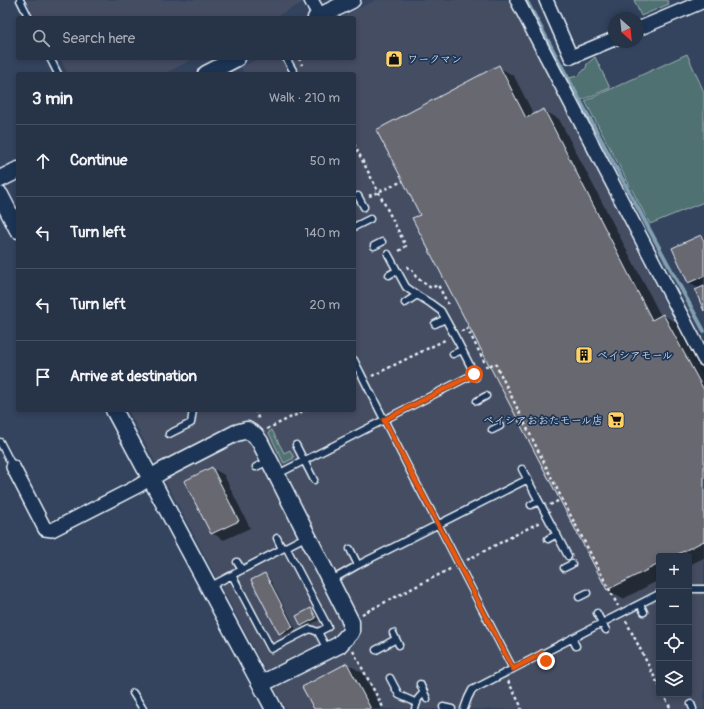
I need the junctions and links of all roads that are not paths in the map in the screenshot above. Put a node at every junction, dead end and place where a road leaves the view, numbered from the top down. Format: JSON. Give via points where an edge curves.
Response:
{"nodes":[{"id":1,"x":20,"y":0,"type":"edge"},
{"id":2,"x":311,"y":0,"type":"edge"},
{"id":3,"x":352,"y":0,"type":"edge"},
{"id":4,"x":518,"y":0,"type":"edge"},
{"id":5,"x":546,"y":0,"type":"edge"},
{"id":6,"x":704,"y":1,"type":"edge"},
{"id":7,"x":28,"y":16,"type":"edge"},
{"id":8,"x":318,"y":16,"type":"edge"},
{"id":9,"x":320,"y":16,"type":"edge"},
{"id":10,"x":644,"y":26,"type":"edge"},
{"id":11,"x":608,"y":42,"type":"edge"},
{"id":12,"x":51,"y":60,"type":"edge"},
{"id":13,"x":233,"y":60,"type":"edge"},
{"id":14,"x":287,"y":60,"type":"edge"},
{"id":15,"x":57,"y":72,"type":"edge"},
{"id":16,"x":210,"y":72,"type":"edge"},
{"id":17,"x":294,"y":72,"type":"edge"},
{"id":18,"x":16,"y":171,"type":"edge"},
{"id":19,"x":0,"y":179,"type":"edge"},
{"id":20,"x":0,"y":196,"type":"edge"},
{"id":21,"x":359,"y":198,"type":"road end"},
{"id":22,"x":364,"y":207,"type":"dead end"},
{"id":23,"x":370,"y":219,"type":"dead end"},
{"id":24,"x":16,"y":226,"type":"edge"},
{"id":25,"x":356,"y":226,"type":"edge"},
{"id":26,"x":382,"y":242,"type":"dead end"},
{"id":27,"x":374,"y":246,"type":"dead end"},
{"id":28,"x":388,"y":254,"type":"dead end"},
{"id":29,"x":396,"y":271,"type":"junction"},
{"id":30,"x":389,"y":275,"type":"dead end"},
{"id":31,"x":417,"y":295,"type":"junction"},
{"id":32,"x":405,"y":303,"type":"dead end"},
{"id":33,"x":446,"y":319,"type":"junction"},
{"id":34,"x":435,"y":324,"type":"dead end"},
{"id":35,"x":462,"y":350,"type":"junction"},
{"id":36,"x":453,"y":354,"type":"dead end"},
{"id":37,"x":704,"y":359,"type":"edge"},
{"id":38,"x":356,"y":364,"type":"edge"},
{"id":39,"x":486,"y":396,"type":"dead end"},
{"id":40,"x":477,"y":401,"type":"dead end"},
{"id":41,"x":115,"y":412,"type":"edge"},
{"id":42,"x":193,"y":412,"type":"edge"},
{"id":43,"x":384,"y":420,"type":"junction"},
{"id":44,"x":500,"y":426,"type":"dead end"},
{"id":45,"x":492,"y":430,"type":"dead end"},
{"id":46,"x":169,"y":434,"type":"dead end"},
{"id":47,"x":0,"y":442,"type":"edge"},
{"id":48,"x":296,"y":445,"type":"dead end"},
{"id":49,"x":304,"y":461,"type":"junction"},
{"id":50,"x":13,"y":467,"type":"joint"},
{"id":51,"x":267,"y":468,"type":"junction"},
{"id":52,"x":522,"y":469,"type":"dead end"},
{"id":53,"x":151,"y":478,"type":"junction"},
{"id":54,"x":528,"y":478,"type":"junction"},
{"id":55,"x":314,"y":480,"type":"dead end"},
{"id":56,"x":539,"y":501,"type":"junction"},
{"id":57,"x":531,"y":505,"type":"dead end"},
{"id":58,"x":438,"y":524,"type":"junction"},
{"id":59,"x":557,"y":534,"type":"junction"},
{"id":60,"x":307,"y":536,"type":"junction"},
{"id":61,"x":277,"y":538,"type":"dead end"},
{"id":62,"x":548,"y":539,"type":"dead end"},
{"id":63,"x":284,"y":548,"type":"junction"},
{"id":64,"x":350,"y":549,"type":"dead end"},
{"id":65,"x":568,"y":556,"type":"dead end"},
{"id":66,"x":237,"y":562,"type":"dead end"},
{"id":67,"x":572,"y":564,"type":"dead end"},
{"id":68,"x":358,"y":565,"type":"junction"},
{"id":69,"x":564,"y":568,"type":"dead end"},
{"id":70,"x":242,"y":570,"type":"junction"},
{"id":71,"x":232,"y":575,"type":"junction"},
{"id":72,"x":330,"y":581,"type":"junction"},
{"id":73,"x":209,"y":587,"type":"junction"},
{"id":74,"x":692,"y":589,"type":"edge"},
{"id":75,"x":704,"y":589,"type":"edge"},
{"id":76,"x":587,"y":593,"type":"dead end"},
{"id":77,"x":656,"y":596,"type":"edge"},
{"id":78,"x":579,"y":597,"type":"dead end"},
{"id":79,"x":640,"y":604,"type":"junction"},
{"id":80,"x":644,"y":612,"type":"dead end"},
{"id":81,"x":597,"y":613,"type":"dead end"},
{"id":82,"x":602,"y":623,"type":"junction"},
{"id":83,"x":606,"y":630,"type":"dead end"},
{"id":84,"x":318,"y":632,"type":"junction"},
{"id":85,"x":572,"y":638,"type":"junction"},
{"id":86,"x":400,"y":645,"type":"dead end"},
{"id":87,"x":576,"y":646,"type":"dead end"},
{"id":88,"x":376,"y":650,"type":"dead end"},
{"id":89,"x":328,"y":651,"type":"junction"},
{"id":90,"x":543,"y":653,"type":"junction"},
{"id":91,"x":546,"y":661,"type":"dead end"},
{"id":92,"x":513,"y":669,"type":"junction"},
{"id":93,"x":390,"y":678,"type":"dead end"},
{"id":94,"x":261,"y":684,"type":"junction"},
{"id":95,"x":420,"y":684,"type":"dead end"},
{"id":96,"x":424,"y":692,"type":"junction"},
{"id":97,"x":133,"y":693,"type":"dead end"},
{"id":98,"x":427,"y":699,"type":"dead end"},
{"id":99,"x":416,"y":706,"type":"edge"},
{"id":100,"x":443,"y":707,"type":"dead end"},
{"id":101,"x":143,"y":709,"type":"edge"},
{"id":102,"x":274,"y":709,"type":"edge"},
{"id":103,"x":452,"y":709,"type":"edge"},
{"id":104,"x":464,"y":709,"type":"edge"}],
"edges":[{"from":1,"to":7,"type":"lane"},
{"from":2,"to":8,"type":"street"},
{"from":3,"to":9,"type":"street"},
{"from":4,"to":37,"type":"street"},
{"from":5,"to":11,"type":"street","via":[[571,57]]},
{"from":6,"to":10,"type":"street"},
{"from":12,"to":15,"type":"lane"},
{"from":13,"to":16,"type":"street"},
{"from":14,"to":17,"type":"lane"},
{"from":18,"to":19,"type":"street"},
{"from":20,"to":24,"type":"street"},
{"from":21,"to":22,"type":"lane"},
{"from":23,"to":25,"type":"lane"},
{"from":26,"to":27,"type":"lane"},
{"from":28,"to":29,"type":"lane"},
{"from":29,"to":30,"type":"lane"},
{"from":29,"to":31,"type":"lane","via":[[406,287]]},
{"from":31,"to":32,"type":"lane"},
{"from":31,"to":33,"type":"lane","via":[[441,311]]},
{"from":33,"to":34,"type":"lane"},
{"from":33,"to":35,"type":"lane"},
{"from":35,"to":36,"type":"lane"},
{"from":35,"to":43,"type":"lane","via":[[475,375]]},
{"from":38,"to":43,"type":"lane"},
{"from":39,"to":40,"type":"lane"},
{"from":41,"to":53,"type":"street"},
{"from":42,"to":46,"type":"lane","via":[[191,423]]},
{"from":43,"to":49,"type":"lane"},
{"from":43,"to":58,"type":"lane"},
{"from":44,"to":45,"type":"lane"},
{"from":47,"to":50,"type":"lane"},
{"from":48,"to":49,"type":"lane"},
{"from":49,"to":51,"type":"lane"},
{"from":49,"to":55,"type":"lane"},
{"from":50,"to":53,"type":"street","via":[[45,528],[52,530]]},
{"from":51,"to":53,"type":"street","via":[[260,442],[255,435],[246,430],[162,470]]},
{"from":51,"to":60,"type":"street"},
{"from":52,"to":54,"type":"lane"},
{"from":53,"to":73,"type":"street"},
{"from":54,"to":56,"type":"lane"},
{"from":54,"to":58,"type":"lane"},
{"from":56,"to":57,"type":"lane"},
{"from":56,"to":59,"type":"lane"},
{"from":58,"to":68,"type":"lane"},
{"from":58,"to":92,"type":"lane"},
{"from":59,"to":62,"type":"lane"},
{"from":59,"to":65,"type":"lane"},
{"from":60,"to":63,"type":"lane"},
{"from":60,"to":72,"type":"street"},
{"from":61,"to":63,"type":"lane"},
{"from":63,"to":70,"type":"lane"},
{"from":63,"to":84,"type":"lane","via":[[328,627]]},
{"from":64,"to":68,"type":"lane"},
{"from":66,"to":70,"type":"lane"},
{"from":67,"to":69,"type":"lane"},
{"from":68,"to":72,"type":"lane"},
{"from":70,"to":71,"type":"lane"},
{"from":71,"to":73,"type":"lane"},
{"from":71,"to":84,"type":"lane","via":[[271,649],[310,629]]},
{"from":72,"to":89,"type":"street","via":[[351,622],[351,632],[339,645]]},
{"from":73,"to":94,"type":"street"},
{"from":74,"to":75,"type":"lane"},
{"from":76,"to":78,"type":"lane"},
{"from":77,"to":79,"type":"lane"},
{"from":79,"to":80,"type":"lane"},
{"from":79,"to":82,"type":"lane"},
{"from":81,"to":82,"type":"lane"},
{"from":82,"to":83,"type":"lane"},
{"from":82,"to":85,"type":"lane"},
{"from":84,"to":89,"type":"lane"},
{"from":85,"to":87,"type":"lane"},
{"from":85,"to":90,"type":"lane"},
{"from":86,"to":88,"type":"lane","via":[[395,636]]},
{"from":89,"to":94,"type":"street"},
{"from":90,"to":91,"type":"lane"},
{"from":90,"to":92,"type":"lane"},
{"from":92,"to":104,"type":"lane","via":[[472,690]]},
{"from":93,"to":99,"type":"lane","via":[[399,695]]},
{"from":94,"to":102,"type":"street"},
{"from":95,"to":96,"type":"lane"},
{"from":96,"to":98,"type":"lane"},
{"from":96,"to":99,"type":"lane"},
{"from":97,"to":101,"type":"lane"},
{"from":100,"to":103,"type":"lane"}]}
